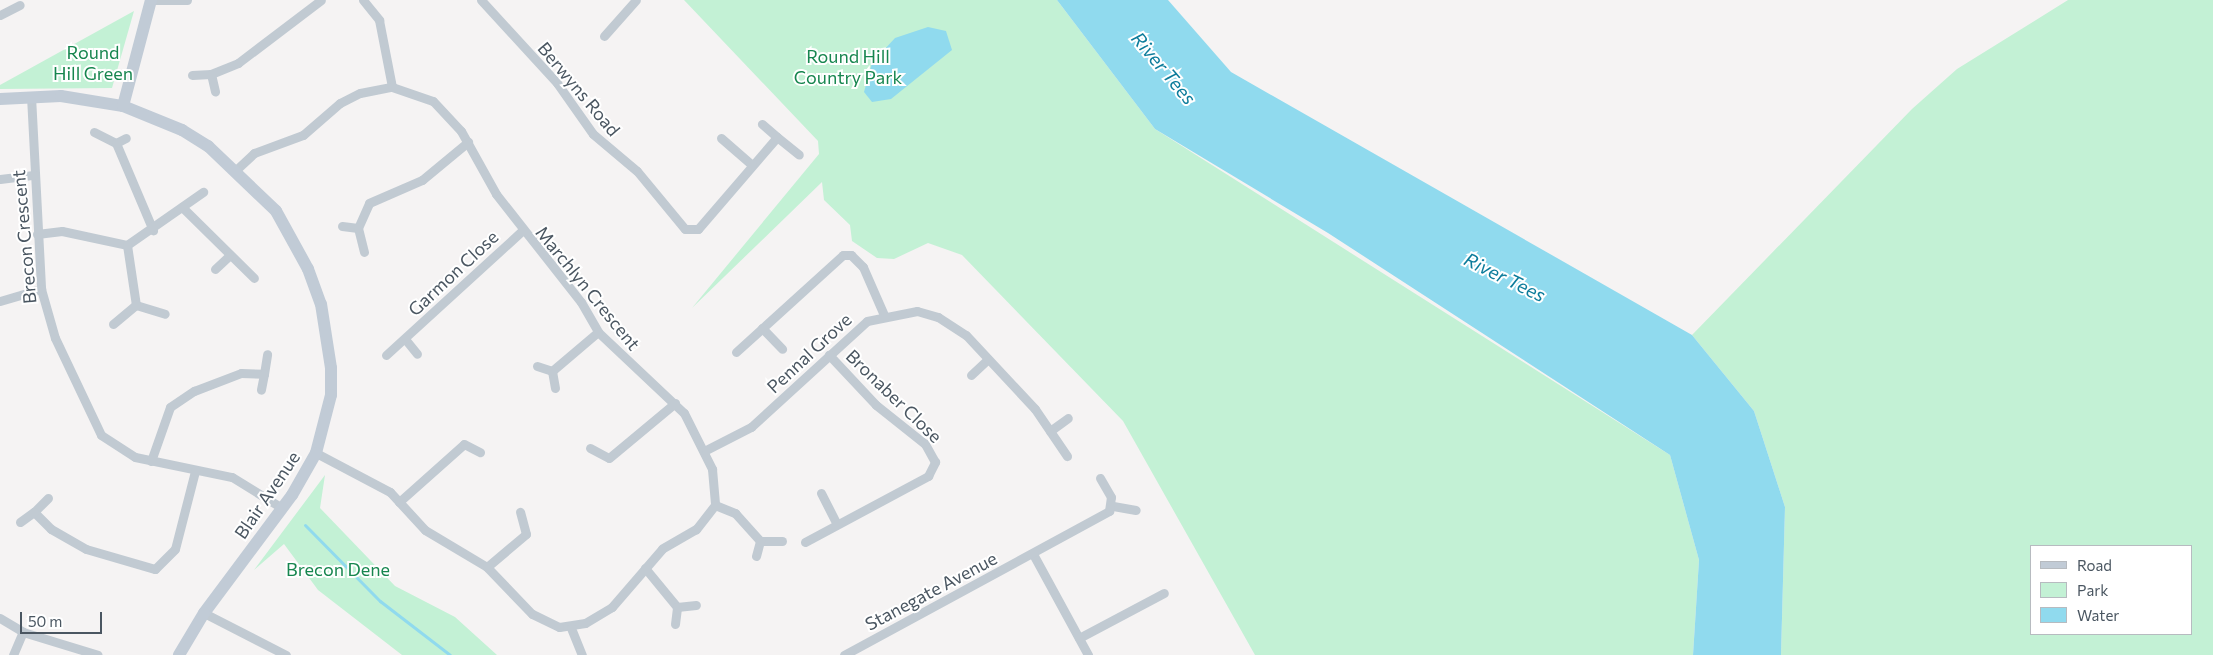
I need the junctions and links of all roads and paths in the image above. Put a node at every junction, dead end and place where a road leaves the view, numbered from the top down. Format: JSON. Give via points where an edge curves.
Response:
{"nodes":[{"id":1,"x":151,"y":0,"type":"edge"},
{"id":2,"x":187,"y":0,"type":"edge"},
{"id":3,"x":322,"y":0,"type":"edge"},
{"id":4,"x":363,"y":0,"type":"edge"},
{"id":5,"x":481,"y":0,"type":"edge"},
{"id":6,"x":636,"y":0,"type":"edge"},
{"id":7,"x":20,"y":5,"type":"dead end"},
{"id":8,"x":0,"y":15,"type":"edge"},
{"id":9,"x":604,"y":36,"type":"dead end"},
{"id":10,"x":211,"y":74,"type":"junction"},
{"id":11,"x":192,"y":76,"type":"dead end"},
{"id":12,"x":392,"y":87,"type":"junction"},
{"id":13,"x":215,"y":92,"type":"dead end"},
{"id":14,"x":31,"y":96,"type":"junction"},
{"id":15,"x":0,"y":99,"type":"edge"},
{"id":16,"x":122,"y":106,"type":"junction"},
{"id":17,"x":762,"y":124,"type":"dead end"},
{"id":18,"x":94,"y":132,"type":"dead end"},
{"id":19,"x":777,"y":137,"type":"junction"},
{"id":20,"x":126,"y":138,"type":"dead end"},
{"id":21,"x":720,"y":138,"type":"dead end"},
{"id":22,"x":468,"y":142,"type":"junction"},
{"id":23,"x":116,"y":143,"type":"junction"},
{"id":24,"x":799,"y":155,"type":"dead end"},
{"id":25,"x":752,"y":165,"type":"junction"},
{"id":26,"x":237,"y":169,"type":"junction"},
{"id":27,"x":34,"y":175,"type":"junction"},
{"id":28,"x":0,"y":179,"type":"edge"},
{"id":29,"x":203,"y":192,"type":"dead end"},
{"id":30,"x":182,"y":207,"type":"junction"},
{"id":31,"x":342,"y":226,"type":"dead end"},
{"id":32,"x":358,"y":228,"type":"junction"},
{"id":33,"x":153,"y":230,"type":"junction"},
{"id":34,"x":522,"y":231,"type":"junction"},
{"id":35,"x":37,"y":234,"type":"junction"},
{"id":36,"x":127,"y":246,"type":"junction"},
{"id":37,"x":364,"y":252,"type":"dead end"},
{"id":38,"x":229,"y":256,"type":"junction"},
{"id":39,"x":216,"y":269,"type":"dead end"},
{"id":40,"x":254,"y":278,"type":"dead end"},
{"id":41,"x":42,"y":289,"type":"junction"},
{"id":42,"x":0,"y":302,"type":"edge"},
{"id":43,"x":136,"y":305,"type":"junction"},
{"id":44,"x":165,"y":314,"type":"dead end"},
{"id":45,"x":884,"y":314,"type":"junction"},
{"id":46,"x":113,"y":324,"type":"dead end"},
{"id":47,"x":762,"y":328,"type":"junction"},
{"id":48,"x":598,"y":332,"type":"junction"},
{"id":49,"x":405,"y":339,"type":"junction"},
{"id":50,"x":782,"y":349,"type":"dead end"},
{"id":51,"x":736,"y":352,"type":"dead end"},
{"id":52,"x":267,"y":354,"type":"dead end"},
{"id":53,"x":417,"y":354,"type":"dead end"},
{"id":54,"x":386,"y":355,"type":"dead end"},
{"id":55,"x":829,"y":355,"type":"junction"},
{"id":56,"x":988,"y":359,"type":"junction"},
{"id":57,"x":537,"y":366,"type":"dead end"},
{"id":58,"x":552,"y":371,"type":"junction"},
{"id":59,"x":264,"y":374,"type":"junction"},
{"id":60,"x":971,"y":375,"type":"dead end"},
{"id":61,"x":555,"y":388,"type":"dead end"},
{"id":62,"x":261,"y":390,"type":"dead end"},
{"id":63,"x":675,"y":403,"type":"junction"},
{"id":64,"x":1068,"y":418,"type":"dead end"},
{"id":65,"x":1050,"y":431,"type":"junction"},
{"id":66,"x":590,"y":448,"type":"dead end"},
{"id":67,"x":706,"y":450,"type":"junction"},
{"id":68,"x":480,"y":452,"type":"dead end"},
{"id":69,"x":316,"y":453,"type":"junction"},
{"id":70,"x":1067,"y":456,"type":"dead end"},
{"id":71,"x":151,"y":461,"type":"junction"},
{"id":72,"x":195,"y":472,"type":"junction"},
{"id":73,"x":1100,"y":478,"type":"dead end"},
{"id":74,"x":821,"y":493,"type":"dead end"},
{"id":75,"x":48,"y":498,"type":"dead end"},
{"id":76,"x":399,"y":502,"type":"junction"},
{"id":77,"x":715,"y":505,"type":"junction"},
{"id":78,"x":1113,"y":506,"type":"junction"},
{"id":79,"x":282,"y":508,"type":"junction"},
{"id":80,"x":1136,"y":510,"type":"dead end"},
{"id":81,"x":34,"y":512,"type":"junction"},
{"id":82,"x":520,"y":512,"type":"dead end"},
{"id":83,"x":20,"y":522,"type":"dead end"},
{"id":84,"x":837,"y":524,"type":"junction"},
{"id":85,"x":760,"y":541,"type":"junction"},
{"id":86,"x":782,"y":541,"type":"dead end"},
{"id":87,"x":805,"y":542,"type":"dead end"},
{"id":88,"x":1033,"y":554,"type":"junction"},
{"id":89,"x":756,"y":556,"type":"dead end"},
{"id":90,"x":487,"y":567,"type":"junction"},
{"id":91,"x":645,"y":568,"type":"junction"},
{"id":92,"x":1164,"y":593,"type":"dead end"},
{"id":93,"x":696,"y":604,"type":"dead end"},
{"id":94,"x":677,"y":607,"type":"junction"},
{"id":95,"x":204,"y":613,"type":"junction"},
{"id":96,"x":0,"y":618,"type":"edge"},
{"id":97,"x":675,"y":624,"type":"dead end"},
{"id":98,"x":571,"y":628,"type":"junction"},
{"id":99,"x":23,"y":632,"type":"junction"},
{"id":100,"x":1079,"y":638,"type":"junction"},
{"id":101,"x":269,"y":652,"type":"edge"},
{"id":102,"x":13,"y":655,"type":"edge"},
{"id":103,"x":98,"y":655,"type":"edge"},
{"id":104,"x":180,"y":655,"type":"edge"},
{"id":105,"x":286,"y":655,"type":"edge"},
{"id":106,"x":582,"y":655,"type":"edge"},
{"id":107,"x":844,"y":655,"type":"edge"},
{"id":108,"x":1088,"y":655,"type":"edge"}],
"edges":[{"from":1,"to":2,"type":"street"},
{"from":1,"to":16,"type":"street"},
{"from":3,"to":10,"type":"street","via":[[238,63]]},
{"from":4,"to":12,"type":"street","via":[[379,20]]},
{"from":5,"to":25,"type":"street","name":"Berwyns Road","via":[[557,83],[594,134],[637,170],[686,229],[698,229]]},
{"from":6,"to":9,"type":"street"},
{"from":7,"to":8,"type":"street"},
{"from":10,"to":11,"type":"street"},
{"from":10,"to":13,"type":"street"},
{"from":12,"to":22,"type":"street","name":"Marchlyn Crescent","via":[[433,102]]},
{"from":12,"to":26,"type":"street","via":[[350,97],[303,134],[254,153]]},
{"from":14,"to":15,"type":"street","name":"Blair Avenue"},
{"from":14,"to":16,"type":"street","name":"Blair Avenue"},
{"from":14,"to":27,"type":"street","name":"Brecon Crescent"},
{"from":16,"to":26,"type":"street","name":"Blair Avenue","via":[[182,130]]},
{"from":17,"to":19,"type":"street"},
{"from":18,"to":23,"type":"street"},
{"from":19,"to":24,"type":"street"},
{"from":19,"to":25,"type":"street","name":"Berwyns Road"},
{"from":20,"to":23,"type":"street"},
{"from":21,"to":25,"type":"street"},
{"from":22,"to":32,"type":"street","via":[[422,180],[376,198],[364,210]]},
{"from":22,"to":34,"type":"street","name":"Marchlyn Crescent"},
{"from":23,"to":33,"type":"street"},
{"from":26,"to":69,"type":"street","name":"Blair Avenue","via":[[289,231],[321,304],[331,377]]},
{"from":27,"to":28,"type":"street"},
{"from":27,"to":35,"type":"street","name":"Brecon Crescent"},
{"from":29,"to":30,"type":"street"},
{"from":30,"to":33,"type":"street"},
{"from":30,"to":38,"type":"street"},
{"from":31,"to":32,"type":"street"},
{"from":32,"to":37,"type":"street"},
{"from":33,"to":36,"type":"street"},
{"from":34,"to":48,"type":"street","name":"Marchlyn Crescent","via":[[581,302]]},
{"from":34,"to":49,"type":"street","name":"Garmon Close"},
{"from":35,"to":36,"type":"street","via":[[62,231]]},
{"from":35,"to":41,"type":"street","name":"Brecon Crescent"},
{"from":36,"to":43,"type":"street"},
{"from":38,"to":39,"type":"street"},
{"from":38,"to":40,"type":"street"},
{"from":41,"to":42,"type":"street"},
{"from":41,"to":71,"type":"street","name":"Brecon Crescent","via":[[55,338],[100,435],[123,452]]},
{"from":43,"to":44,"type":"street"},
{"from":43,"to":46,"type":"street"},
{"from":45,"to":47,"type":"street","via":[[863,267],[851,255],[843,254]]},
{"from":45,"to":55,"type":"street","name":"Pennal Grove","via":[[867,321]]},
{"from":45,"to":56,"type":"street","name":"Pennal Grove","via":[[917,311],[938,317],[957,326]]},
{"from":47,"to":50,"type":"street"},
{"from":47,"to":51,"type":"street"},
{"from":48,"to":58,"type":"street"},
{"from":48,"to":63,"type":"street","name":"Marchlyn Crescent","via":[[623,360]]},
{"from":49,"to":53,"type":"street","name":"Garmon Close"},
{"from":49,"to":54,"type":"street","name":"Garmon Close"},
{"from":52,"to":59,"type":"street"},
{"from":55,"to":67,"type":"street","name":"Pennal Grove","via":[[750,427]]},
{"from":55,"to":84,"type":"street","name":"Bronaber Close","via":[[876,404],[925,444],[935,462],[928,476]]},
{"from":56,"to":60,"type":"street"},
{"from":56,"to":65,"type":"street","name":"Pennal Grove"},
{"from":57,"to":58,"type":"street"},
{"from":58,"to":61,"type":"street"},
{"from":59,"to":62,"type":"street"},
{"from":59,"to":71,"type":"street","via":[[227,376],[170,407]]},
{"from":63,"to":66,"type":"street","via":[[609,458]]},
{"from":63,"to":67,"type":"street","name":"Marchlyn Crescent"},
{"from":64,"to":65,"type":"street"},
{"from":65,"to":70,"type":"street","name":"Pennal Grove"},
{"from":67,"to":77,"type":"street","name":"Marchlyn Crescent","via":[[716,485]]},
{"from":68,"to":76,"type":"street","via":[[464,444]]},
{"from":69,"to":76,"type":"street","via":[[370,478]]},
{"from":69,"to":79,"type":"street","name":"Blair Avenue"},
{"from":71,"to":72,"type":"street","name":"Brecon Crescent"},
{"from":72,"to":79,"type":"street","name":"Brecon Crescent","via":[[232,477]]},
{"from":72,"to":81,"type":"street","via":[[174,549],[155,570],[71,542]]},
{"from":73,"to":78,"type":"street"},
{"from":74,"to":84,"type":"street"},
{"from":75,"to":81,"type":"street"},
{"from":76,"to":90,"type":"street","via":[[425,530]]},
{"from":77,"to":85,"type":"street","via":[[735,513]]},
{"from":77,"to":91,"type":"street","via":[[696,529],[662,550]]},
{"from":78,"to":80,"type":"street"},
{"from":78,"to":88,"type":"street","name":"Stanegate Avenue"},
{"from":79,"to":95,"type":"street","name":"Blair Avenue"},
{"from":81,"to":83,"type":"street"},
{"from":82,"to":90,"type":"street","via":[[526,534]]},
{"from":84,"to":87,"type":"street","name":"Bronaber Close"},
{"from":85,"to":86,"type":"street"},
{"from":85,"to":89,"type":"street"},
{"from":88,"to":100,"type":"street"},
{"from":88,"to":107,"type":"street","name":"Stanegate Avenue"},
{"from":90,"to":98,"type":"street","via":[[532,614],[545,623]]},
{"from":91,"to":94,"type":"street"},
{"from":91,"to":98,"type":"street","via":[[612,607]]},
{"from":92,"to":100,"type":"street"},
{"from":93,"to":94,"type":"street"},
{"from":94,"to":97,"type":"street"},
{"from":95,"to":101,"type":"street"},
{"from":95,"to":104,"type":"street","name":"Blair Avenue"},
{"from":96,"to":99,"type":"street"},
{"from":98,"to":106,"type":"street"},
{"from":99,"to":102,"type":"street"},
{"from":99,"to":103,"type":"street"},
{"from":100,"to":108,"type":"street"},
{"from":101,"to":105,"type":"street"}]}
